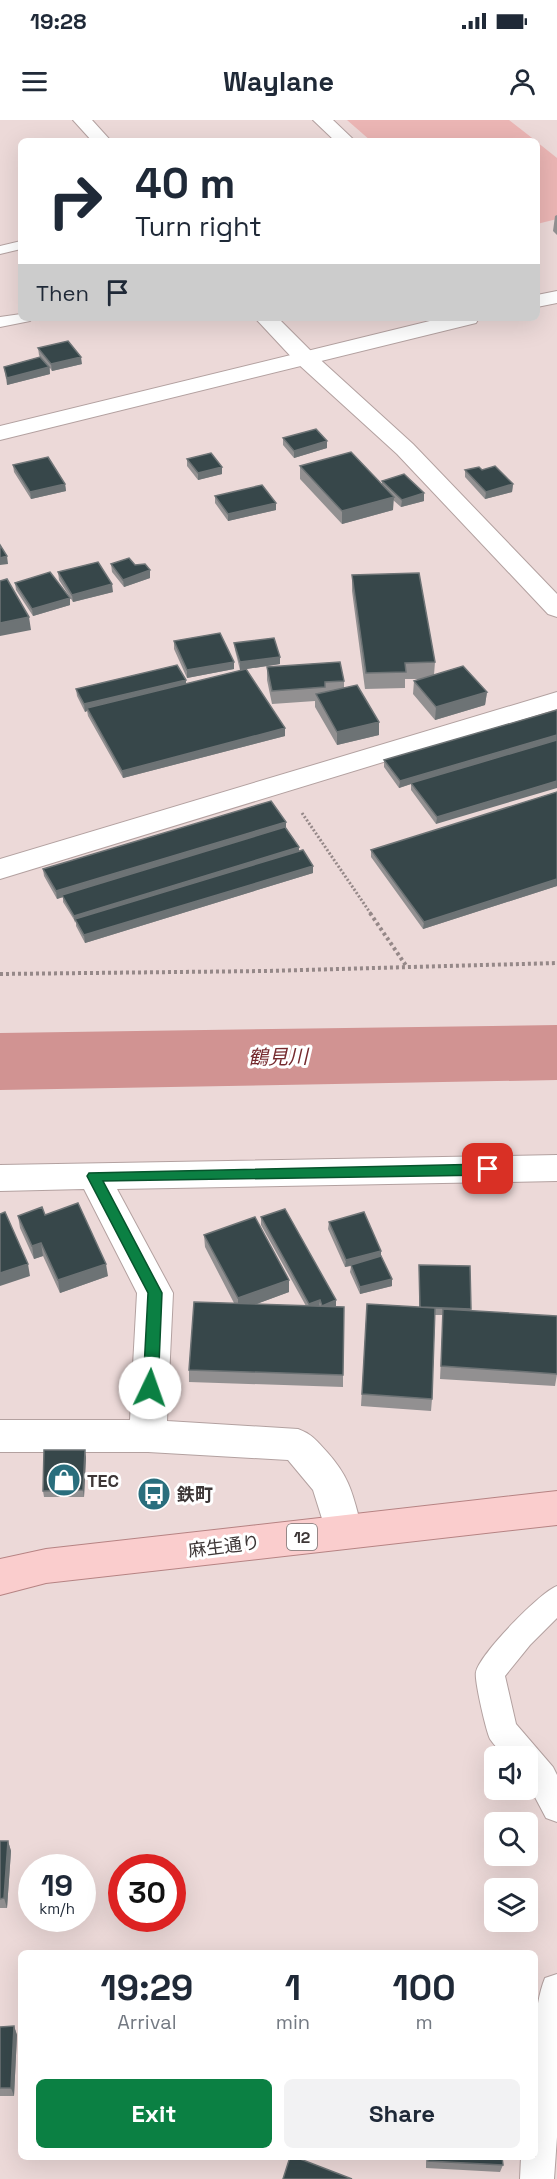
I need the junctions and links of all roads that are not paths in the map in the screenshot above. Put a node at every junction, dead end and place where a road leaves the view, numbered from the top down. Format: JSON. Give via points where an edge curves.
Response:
{"nodes":[{"id":1,"x":82,"y":120,"type":"edge"},
{"id":2,"x":322,"y":120,"type":"edge"},
{"id":3,"x":99,"y":138,"type":"edge"},
{"id":4,"x":343,"y":138,"type":"edge"},
{"id":5,"x":18,"y":246,"type":"edge"},
{"id":6,"x":0,"y":250,"type":"edge"},
{"id":7,"x":557,"y":297,"type":"edge"},
{"id":8,"x":540,"y":300,"type":"edge"},
{"id":9,"x":18,"y":319,"type":"edge"},
{"id":10,"x":269,"y":321,"type":"edge"},
{"id":11,"x":456,"y":321,"type":"edge"},
{"id":12,"x":0,"y":322,"type":"edge"},
{"id":13,"x":305,"y":358,"type":"junction"},
{"id":14,"x":0,"y":433,"type":"edge"},
{"id":15,"x":557,"y":609,"type":"edge"},
{"id":16,"x":557,"y":700,"type":"edge"},
{"id":17,"x":0,"y":868,"type":"edge"},
{"id":18,"x":557,"y":1168,"type":"edge"},
{"id":19,"x":94,"y":1176,"type":"junction"},
{"id":20,"x":0,"y":1178,"type":"edge"},
{"id":21,"x":0,"y":1436,"type":"edge"},
{"id":22,"x":148,"y":1436,"type":"junction"},
{"id":23,"x":557,"y":1508,"type":"edge"},
{"id":24,"x":344,"y":1532,"type":"junction"},
{"id":25,"x":0,"y":1566,"type":"edge"},
{"id":26,"x":46,"y":1566,"type":"junction"},
{"id":27,"x":0,"y":1576,"type":"edge"},
{"id":28,"x":557,"y":1599,"type":"edge"},
{"id":29,"x":515,"y":1746,"type":"edge"},
{"id":30,"x":538,"y":1772,"type":"edge"},
{"id":31,"x":557,"y":1808,"type":"edge"},
{"id":32,"x":557,"y":1990,"type":"edge"},
{"id":33,"x":537,"y":2179,"type":"edge"}],
"edges":[{"from":1,"to":3,"type":"street"},
{"from":2,"to":4,"type":"street"},
{"from":5,"to":6,"type":"lane"},
{"from":7,"to":8,"type":"street"},
{"from":9,"to":12,"type":"lane"},
{"from":10,"to":13,"type":"street"},
{"from":11,"to":13,"type":"street"},
{"from":13,"to":14,"type":"street"},
{"from":13,"to":15,"type":"street","via":[[405,448]]},
{"from":16,"to":17,"type":"street"},
{"from":18,"to":19,"type":"street"},
{"from":19,"to":20,"type":"street"},
{"from":19,"to":22,"type":"street","via":[[155,1293]]},
{"from":21,"to":22,"type":"street"},
{"from":22,"to":24,"type":"street","via":[[298,1445],[330,1482]]},
{"from":23,"to":24,"type":"main road","name":"麻生通り","number":"12"},
{"from":24,"to":26,"type":"main road","name":"麻生通り","number":"12"},
{"from":25,"to":26,"type":"main road","number":"12"},
{"from":26,"to":27,"type":"main road","name":"麻生通り","number":"12"},
{"from":28,"to":29,"type":"lane","via":[[490,1673],[502,1731]]},
{"from":30,"to":31,"type":"lane"},
{"from":32,"to":33,"type":"lane","via":[[545,2066]]}]}
